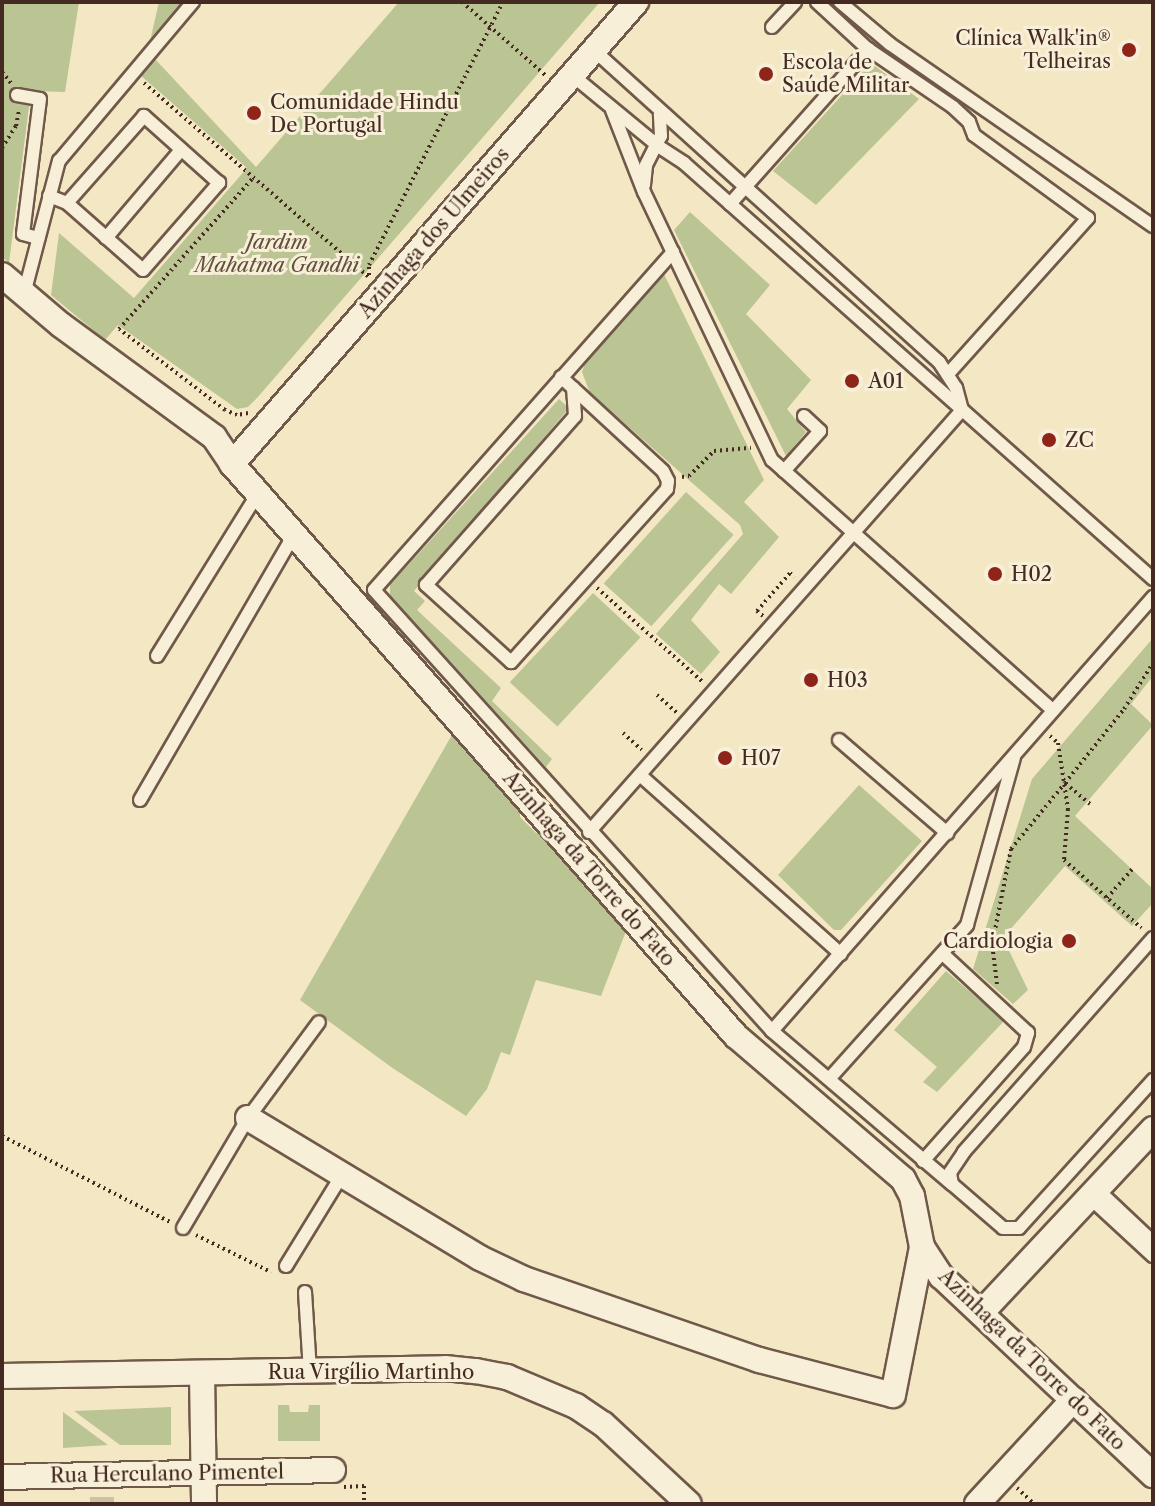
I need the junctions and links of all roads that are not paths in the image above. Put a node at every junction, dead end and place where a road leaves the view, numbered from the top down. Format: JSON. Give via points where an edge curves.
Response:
{"nodes":[{"id":1,"x":193,"y":2,"type":"edge"},
{"id":2,"x":636,"y":2,"type":"edge"},
{"id":3,"x":795,"y":2,"type":"edge"},
{"id":4,"x":817,"y":2,"type":"edge"},
{"id":5,"x":840,"y":2,"type":"edge"},
{"id":6,"x":772,"y":27,"type":"dead end"},
{"id":7,"x":868,"y":49,"type":"junction"},
{"id":8,"x":594,"y":50,"type":"junction"},
{"id":9,"x":564,"y":69,"type":"junction"},
{"id":10,"x":17,"y":95,"type":"dead end"},
{"id":11,"x":612,"y":110,"type":"junction"},
{"id":12,"x":660,"y":114,"type":"junction"},
{"id":13,"x":658,"y":146,"type":"junction"},
{"id":14,"x":181,"y":150,"type":"junction"},
{"id":15,"x":744,"y":189,"type":"junction"},
{"id":16,"x":644,"y":192,"type":"junction"},
{"id":17,"x":49,"y":196,"type":"junction"},
{"id":18,"x":67,"y":203,"type":"junction"},
{"id":19,"x":730,"y":204,"type":"junction"},
{"id":20,"x":1153,"y":226,"type":"edge"},
{"id":21,"x":38,"y":238,"type":"junction"},
{"id":22,"x":106,"y":238,"type":"junction"},
{"id":23,"x":673,"y":252,"type":"junction"},
{"id":24,"x":2,"y":275,"type":"edge"},
{"id":25,"x":844,"y":278,"type":"junction"},
{"id":26,"x":24,"y":294,"type":"junction"},
{"id":27,"x":830,"y":294,"type":"junction"},
{"id":28,"x":948,"y":374,"type":"junction"},
{"id":29,"x":561,"y":377,"type":"junction"},
{"id":30,"x":573,"y":388,"type":"junction"},
{"id":31,"x":962,"y":410,"type":"junction"},
{"id":32,"x":804,"y":416,"type":"dead end"},
{"id":33,"x":232,"y":464,"type":"junction"},
{"id":34,"x":784,"y":471,"type":"junction"},
{"id":35,"x":258,"y":493,"type":"junction"},
{"id":36,"x":854,"y":533,"type":"junction"},
{"id":37,"x":294,"y":534,"type":"junction"},
{"id":38,"x":1153,"y":579,"type":"edge"},
{"id":39,"x":1153,"y":597,"type":"edge"},
{"id":40,"x":157,"y":656,"type":"dead end"},
{"id":41,"x":1053,"y":710,"type":"junction"},
{"id":42,"x":839,"y":740,"type":"dead end"},
{"id":43,"x":1015,"y":755,"type":"junction"},
{"id":44,"x":640,"y":775,"type":"junction"},
{"id":45,"x":140,"y":800,"type":"dead end"},
{"id":46,"x":589,"y":832,"type":"junction"},
{"id":47,"x":947,"y":833,"type":"junction"},
{"id":48,"x":1153,"y":938,"type":"edge"},
{"id":49,"x":942,"y":953,"type":"junction"},
{"id":50,"x":841,"y":954,"type":"junction"},
{"id":51,"x":319,"y":1022,"type":"dead end"},
{"id":52,"x":772,"y":1031,"type":"junction"},
{"id":53,"x":829,"y":1079,"type":"junction"},
{"id":54,"x":1153,"y":1080,"type":"edge"},
{"id":55,"x":248,"y":1118,"type":"junction"},
{"id":56,"x":1153,"y":1129,"type":"edge"},
{"id":57,"x":923,"y":1161,"type":"junction"},
{"id":58,"x":342,"y":1175,"type":"junction"},
{"id":59,"x":952,"y":1184,"type":"junction"},
{"id":60,"x":1093,"y":1193,"type":"junction"},
{"id":61,"x":183,"y":1228,"type":"road end"},
{"id":62,"x":1153,"y":1242,"type":"edge"},
{"id":63,"x":922,"y":1247,"type":"junction"},
{"id":64,"x":1153,"y":1256,"type":"edge"},
{"id":65,"x":280,"y":1270,"type":"road end"},
{"id":66,"x":305,"y":1292,"type":"dead end"},
{"id":67,"x":981,"y":1313,"type":"junction"},
{"id":68,"x":310,"y":1371,"type":"junction"},
{"id":69,"x":202,"y":1373,"type":"junction"},
{"id":70,"x":2,"y":1376,"type":"edge"},
{"id":71,"x":1073,"y":1400,"type":"junction"},
{"id":72,"x":333,"y":1470,"type":"dead end"},
{"id":73,"x":204,"y":1473,"type":"junction"},
{"id":74,"x":1153,"y":1475,"type":"edge"},
{"id":75,"x":2,"y":1477,"type":"edge"},
{"id":76,"x":204,"y":1504,"type":"edge"},
{"id":77,"x":689,"y":1504,"type":"edge"},
{"id":78,"x":977,"y":1504,"type":"edge"}],
"edges":[{"from":1,"to":17,"type":"lane","via":[[59,161]]},
{"from":2,"to":8,"type":"street","name":"Azinhaga dos Ulmeiros"},
{"from":3,"to":6,"type":"lane"},
{"from":4,"to":7,"type":"lane"},
{"from":5,"to":20,"type":"lane","via":[[902,53]]},
{"from":7,"to":15,"type":"lane"},
{"from":7,"to":28,"type":"lane","via":[[953,107],[974,135],[1088,218]]},
{"from":8,"to":9,"type":"street","name":"Azinhaga dos Ulmeiros"},
{"from":8,"to":12,"type":"lane"},
{"from":9,"to":11,"type":"lane"},
{"from":9,"to":33,"type":"street","name":"Azinhaga dos Ulmeiros"},
{"from":10,"to":21,"type":"lane","via":[[40,99],[23,234]]},
{"from":11,"to":13,"type":"lane"},
{"from":11,"to":16,"type":"lane"},
{"from":12,"to":13,"type":"lane"},
{"from":12,"to":15,"type":"lane"},
{"from":13,"to":16,"type":"lane","via":[[646,165]]},
{"from":13,"to":19,"type":"lane"},
{"from":14,"to":18,"type":"lane","via":[[144,116]]},
{"from":14,"to":22,"type":"lane"},
{"from":14,"to":22,"type":"lane","via":[[219,183],[143,270]]},
{"from":15,"to":19,"type":"lane"},
{"from":15,"to":25,"type":"lane"},
{"from":16,"to":23,"type":"lane"},
{"from":17,"to":18,"type":"lane"},
{"from":17,"to":21,"type":"lane"},
{"from":18,"to":22,"type":"lane"},
{"from":19,"to":27,"type":"lane"},
{"from":21,"to":26,"type":"lane"},
{"from":23,"to":29,"type":"lane"},
{"from":23,"to":34,"type":"lane","via":[[766,450]]},
{"from":24,"to":26,"type":"street","name":"Azinhaga da Torre do Fato"},
{"from":25,"to":27,"type":"lane"},
{"from":25,"to":28,"type":"lane"},
{"from":26,"to":33,"type":"street","name":"Azinhaga da Torre do Fato","via":[[214,437]]},
{"from":27,"to":31,"type":"lane"},
{"from":28,"to":31,"type":"lane"},
{"from":29,"to":30,"type":"lane"},
{"from":29,"to":46,"type":"lane","via":[[374,590]]},
{"from":30,"to":30,"type":"lane","via":[[575,416],[426,585],[511,662],[667,489],[663,471]]},
{"from":31,"to":36,"type":"lane"},
{"from":31,"to":38,"type":"lane"},
{"from":32,"to":34,"type":"lane","via":[[820,431]]},
{"from":33,"to":35,"type":"street","name":"Azinhaga da Torre do Fato"},
{"from":34,"to":36,"type":"lane"},
{"from":35,"to":37,"type":"street","name":"Azinhaga da Torre do Fato"},
{"from":35,"to":40,"type":"lane"},
{"from":36,"to":41,"type":"lane"},
{"from":36,"to":44,"type":"lane"},
{"from":37,"to":45,"type":"lane"},
{"from":37,"to":63,"type":"street","name":"Azinhaga da Torre do Fato","via":[[736,1036],[903,1179],[912,1196]]},
{"from":39,"to":41,"type":"lane"},
{"from":41,"to":43,"type":"lane"},
{"from":42,"to":47,"type":"lane"},
{"from":43,"to":47,"type":"lane"},
{"from":43,"to":49,"type":"lane","via":[[967,925]]},
{"from":44,"to":46,"type":"lane"},
{"from":44,"to":50,"type":"lane"},
{"from":46,"to":52,"type":"lane"},
{"from":47,"to":50,"type":"lane"},
{"from":48,"to":59,"type":"lane","via":[[964,1152],[950,1173]]},
{"from":49,"to":53,"type":"lane"},
{"from":49,"to":57,"type":"lane","via":[[1028,1033],[1024,1047]]},
{"from":50,"to":52,"type":"lane"},
{"from":51,"to":55,"type":"lane"},
{"from":52,"to":53,"type":"lane"},
{"from":53,"to":57,"type":"lane"},
{"from":54,"to":59,"type":"lane","via":[[1019,1228],[1003,1228]]},
{"from":55,"to":58,"type":"street"},
{"from":55,"to":61,"type":"lane"},
{"from":56,"to":60,"type":"street"},
{"from":57,"to":59,"type":"lane"},
{"from":58,"to":63,"type":"street","via":[[524,1279],[730,1350],[893,1395]]},
{"from":58,"to":65,"type":"lane"},
{"from":60,"to":62,"type":"lane"},
{"from":60,"to":64,"type":"lane"},
{"from":60,"to":67,"type":"street"},
{"from":63,"to":67,"type":"street","name":"Azinhaga da Torre do Fato","via":[[941,1276]]},
{"from":66,"to":68,"type":"lane"},
{"from":67,"to":71,"type":"street","name":"Azinhaga da Torre do Fato"},
{"from":68,"to":69,"type":"street","name":"Rua Virgílio Martinho"},
{"from":68,"to":77,"type":"street","name":"Rua Virgílio Martinho","via":[[445,1368],[507,1377],[553,1395],[603,1424]]},
{"from":69,"to":70,"type":"street","name":"Rua Virgílio Martinho"},
{"from":69,"to":73,"type":"street"},
{"from":71,"to":74,"type":"street","name":"Azinhaga da Torre do Fato"},
{"from":71,"to":78,"type":"street"},
{"from":72,"to":73,"type":"street","name":"Rua Herculano Pimentel"},
{"from":73,"to":75,"type":"street","name":"Rua Herculano Pimentel","via":[[102,1486]]},
{"from":73,"to":76,"type":"street"}]}
